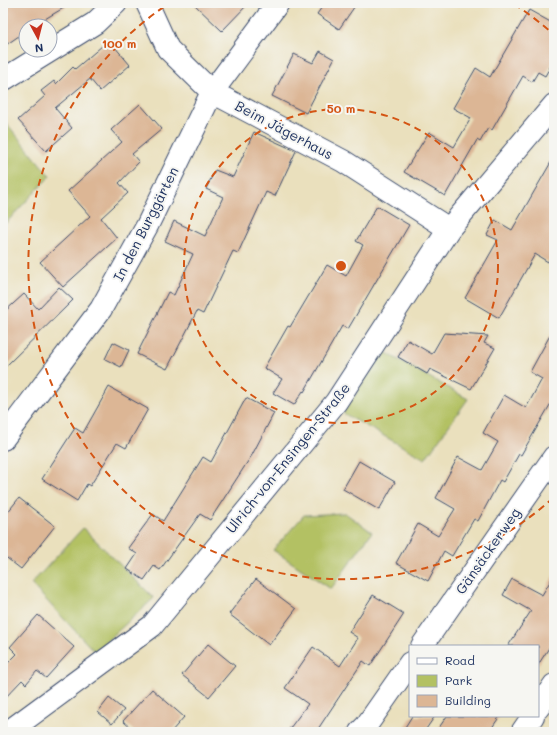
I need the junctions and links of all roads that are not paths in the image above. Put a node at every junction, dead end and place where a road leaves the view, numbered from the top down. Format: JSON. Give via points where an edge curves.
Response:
{"nodes":[{"id":1,"x":116,"y":3,"type":"edge"},
{"id":2,"x":147,"y":3,"type":"edge"},
{"id":3,"x":278,"y":3,"type":"edge"},
{"id":4,"x":3,"y":80,"type":"edge"},
{"id":5,"x":212,"y":92,"type":"junction"},
{"id":6,"x":554,"y":105,"type":"edge"},
{"id":7,"x":449,"y":229,"type":"junction"},
{"id":8,"x":3,"y":439,"type":"edge"},
{"id":9,"x":554,"y":457,"type":"edge"},
{"id":10,"x":423,"y":645,"type":"edge"},
{"id":11,"x":409,"y":664,"type":"edge"},
{"id":12,"x":554,"y":685,"type":"edge"},
{"id":13,"x":539,"y":707,"type":"edge"},
{"id":14,"x":532,"y":717,"type":"edge"},
{"id":15,"x":8,"y":732,"type":"edge"},
{"id":16,"x":360,"y":732,"type":"edge"},
{"id":17,"x":522,"y":732,"type":"edge"}],
"edges":[{"from":1,"to":4,"type":"street","via":[[95,23]]},
{"from":2,"to":5,"type":"street","name":"Beim Jägerhaus","via":[[168,49]]},
{"from":3,"to":5,"type":"street","name":"In den Burggärten"},
{"from":5,"to":7,"type":"street","name":"Beim Jägerhaus","via":[[343,161]]},
{"from":5,"to":8,"type":"street","name":"In den Burggärten","via":[[147,226],[101,309]]},
{"from":6,"to":7,"type":"street","name":"Ulrich-von-Ensingen-Straße"},
{"from":7,"to":15,"type":"street","name":"Ulrich-von-Ensingen-Straße","via":[[336,402],[152,626]]},
{"from":9,"to":10,"type":"street","name":"Gänsäckerweg"},
{"from":11,"to":16,"type":"street"},
{"from":12,"to":13,"type":"street"},
{"from":14,"to":17,"type":"street"}]}
